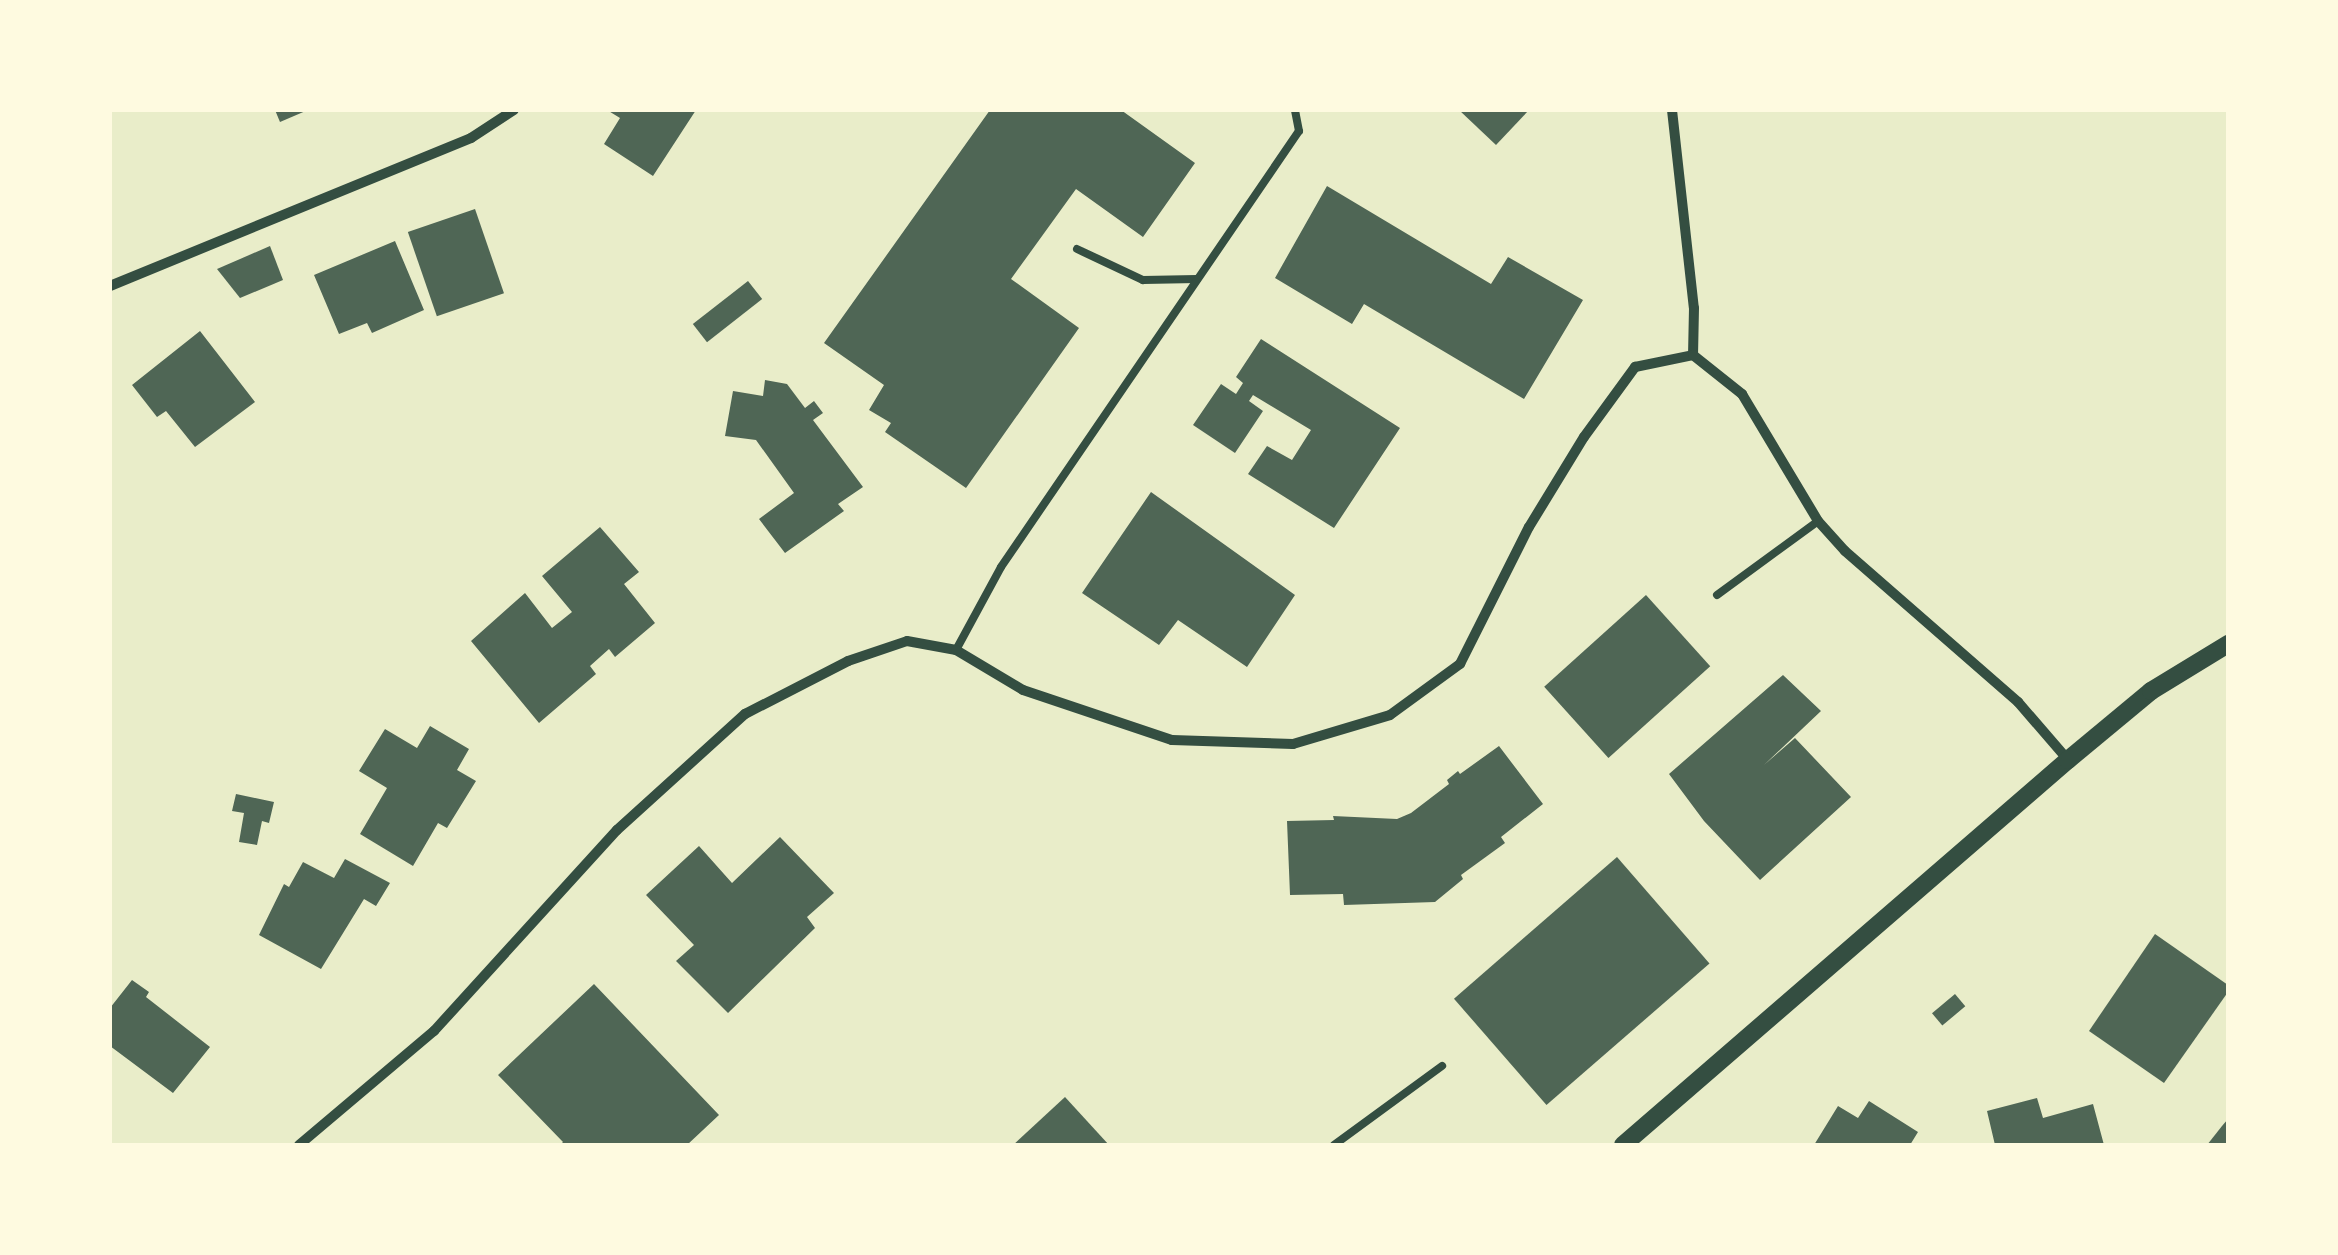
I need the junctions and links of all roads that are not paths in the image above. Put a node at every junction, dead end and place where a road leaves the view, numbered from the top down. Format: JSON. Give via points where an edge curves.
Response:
{"nodes":[{"id":1,"x":514,"y":110,"type":"edge"},
{"id":2,"x":1295,"y":110,"type":"edge"},
{"id":3,"x":1672,"y":110,"type":"edge"},
{"id":4,"x":1076,"y":249,"type":"dead end"},
{"id":5,"x":1196,"y":279,"type":"junction"},
{"id":6,"x":110,"y":286,"type":"edge"},
{"id":7,"x":1693,"y":355,"type":"junction"},
{"id":8,"x":1818,"y":521,"type":"junction"},
{"id":9,"x":1717,"y":596,"type":"dead end"},
{"id":10,"x":2228,"y":644,"type":"edge"},
{"id":11,"x":956,"y":650,"type":"junction"},
{"id":12,"x":2068,"y":760,"type":"junction"},
{"id":13,"x":1442,"y":1066,"type":"dead end"},
{"id":14,"x":299,"y":1145,"type":"edge"},
{"id":15,"x":1334,"y":1145,"type":"edge"},
{"id":16,"x":1623,"y":1145,"type":"edge"}],
"edges":[{"from":1,"to":6,"type":"street","via":[[471,138]]},
{"from":2,"to":5,"type":"lane","via":[[1299,131]]},
{"from":3,"to":7,"type":"street","via":[[1694,308]]},
{"from":4,"to":5,"type":"lane","via":[[1143,280]]},
{"from":5,"to":11,"type":"lane","via":[[1001,567]]},
{"from":7,"to":8,"type":"street","via":[[1742,394]]},
{"from":7,"to":11,"type":"street","via":[[1635,367],[1529,527],[1460,664],[1390,715],[1293,744],[1172,740],[1022,690]]},
{"from":8,"to":9,"type":"lane"},
{"from":8,"to":12,"type":"street","via":[[2018,702]]},
{"from":10,"to":12,"type":"street","via":[[2151,691]]},
{"from":11,"to":14,"type":"street","via":[[907,641],[848,660],[744,714],[617,830],[434,1031]]},
{"from":12,"to":16,"type":"street"},
{"from":13,"to":15,"type":"lane"}]}
